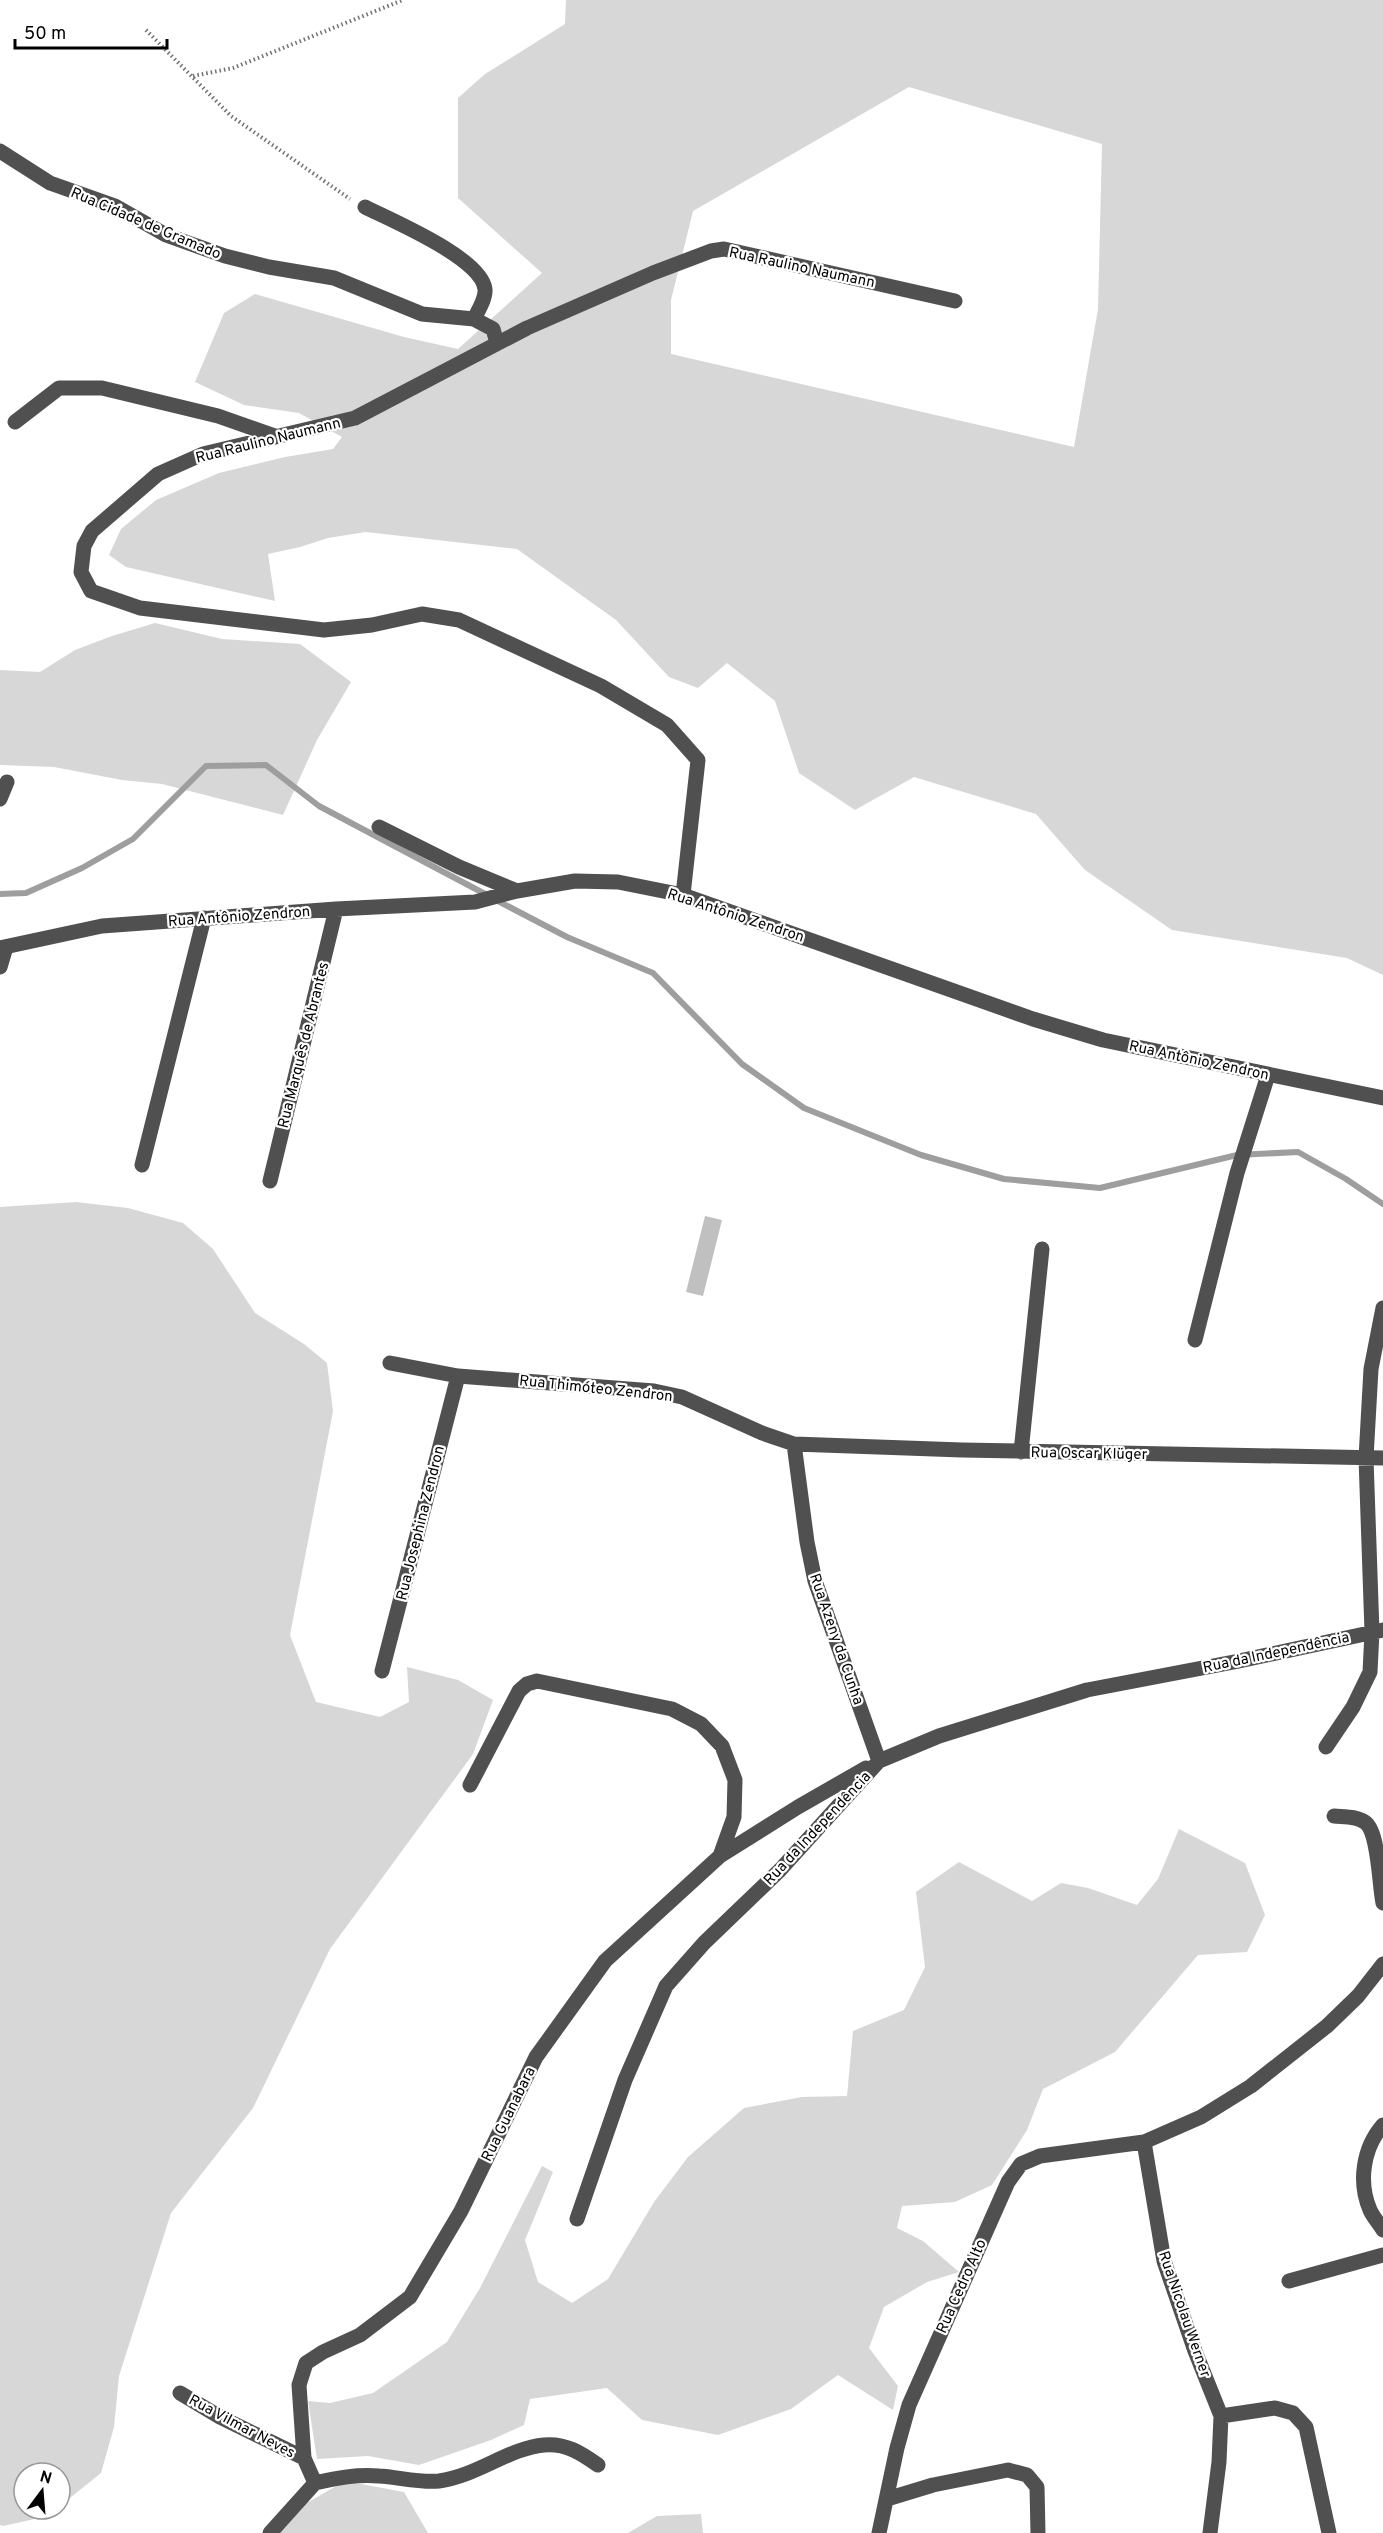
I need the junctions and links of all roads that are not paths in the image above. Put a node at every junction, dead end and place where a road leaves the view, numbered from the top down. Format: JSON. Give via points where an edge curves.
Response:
{"nodes":[{"id":1,"x":0,"y":151,"type":"edge"},
{"id":2,"x":365,"y":207,"type":"road end"},
{"id":3,"x":955,"y":301,"type":"dead end"},
{"id":4,"x":474,"y":320,"type":"junction"},
{"id":5,"x":497,"y":343,"type":"junction"},
{"id":6,"x":15,"y":422,"type":"dead end"},
{"id":7,"x":276,"y":436,"type":"junction"},
{"id":8,"x":6,"y":782,"type":"dead end"},
{"id":9,"x":0,"y":799,"type":"edge"},
{"id":10,"x":379,"y":826,"type":"dead end"},
{"id":11,"x":517,"y":891,"type":"junction"},
{"id":12,"x":683,"y":895,"type":"junction"},
{"id":13,"x":336,"y":909,"type":"junction"},
{"id":14,"x":204,"y":918,"type":"junction"},
{"id":15,"x":3,"y":948,"type":"edge"},
{"id":16,"x":0,"y":967,"type":"edge"},
{"id":17,"x":1268,"y":1075,"type":"junction"},
{"id":18,"x":1383,"y":1098,"type":"edge"},
{"id":19,"x":142,"y":1165,"type":"dead end"},
{"id":20,"x":270,"y":1181,"type":"dead end"},
{"id":21,"x":1042,"y":1249,"type":"dead end"},
{"id":22,"x":1383,"y":1308,"type":"edge"},
{"id":23,"x":1195,"y":1340,"type":"dead end"},
{"id":24,"x":390,"y":1363,"type":"dead end"},
{"id":25,"x":458,"y":1376,"type":"junction"},
{"id":26,"x":795,"y":1444,"type":"junction"},
{"id":27,"x":1021,"y":1452,"type":"junction"},
{"id":28,"x":1366,"y":1458,"type":"junction"},
{"id":29,"x":1383,"y":1458,"type":"edge"},
{"id":30,"x":1377,"y":1631,"type":"edge"},
{"id":31,"x":382,"y":1671,"type":"dead end"},
{"id":32,"x":1326,"y":1747,"type":"dead end"},
{"id":33,"x":879,"y":1761,"type":"junction"},
{"id":34,"x":470,"y":1785,"type":"dead end"},
{"id":35,"x":1334,"y":1816,"type":"dead end"},
{"id":36,"x":720,"y":1856,"type":"junction"},
{"id":37,"x":1383,"y":1903,"type":"edge"},
{"id":38,"x":1383,"y":1964,"type":"edge"},
{"id":39,"x":1383,"y":2125,"type":"edge"},
{"id":40,"x":1144,"y":2142,"type":"junction"},
{"id":41,"x":577,"y":2219,"type":"dead end"},
{"id":42,"x":1383,"y":2229,"type":"edge"},
{"id":43,"x":1383,"y":2255,"type":"edge"},
{"id":44,"x":1289,"y":2280,"type":"dead end"},
{"id":45,"x":180,"y":2393,"type":"dead end"},
{"id":46,"x":1221,"y":2416,"type":"junction"},
{"id":47,"x":304,"y":2458,"type":"junction"},
{"id":48,"x":598,"y":2465,"type":"dead end"},
{"id":49,"x":315,"y":2483,"type":"junction"},
{"id":50,"x":887,"y":2499,"type":"junction"},
{"id":51,"x":270,"y":2533,"type":"edge"},
{"id":52,"x":879,"y":2533,"type":"edge"},
{"id":53,"x":1038,"y":2533,"type":"edge"},
{"id":54,"x":1210,"y":2533,"type":"edge"},
{"id":55,"x":1329,"y":2533,"type":"edge"}],
"edges":[{"from":1,"to":4,"type":"street","name":"Rua Cidade de Gramado","via":[[50,183],[115,206],[166,235],[225,256],[334,278],[422,314]]},
{"from":2,"to":4,"type":"street","via":[[442,245],[482,277],[486,292]]},
{"from":3,"to":5,"type":"street","name":"Rua Raulino Naumann","via":[[724,249],[653,273]]},
{"from":4,"to":5,"type":"street","via":[[493,329]]},
{"from":5,"to":7,"type":"street","name":"Rua Raulino Naumann","via":[[355,418]]},
{"from":6,"to":7,"type":"street","via":[[59,388],[102,388],[218,416]]},
{"from":7,"to":12,"type":"street","name":"Rua Raulino Naumann","via":[[203,454],[158,474],[92,531],[84,546],[81,572],[91,591],[140,608],[314,630],[372,625],[422,614],[459,620],[601,686],[667,725],[698,760]]},
{"from":8,"to":9,"type":"street"},
{"from":10,"to":11,"type":"street","via":[[459,867]]},
{"from":11,"to":12,"type":"street","name":"Rua Antônio Zendron","via":[[575,881],[607,882]]},
{"from":11,"to":13,"type":"street","name":"Rua Antônio Zendron","via":[[483,901]]},
{"from":12,"to":17,"type":"street","name":"Rua Antônio Zendron","via":[[1033,1019],[1102,1040]]},
{"from":13,"to":14,"type":"street","name":"Rua Antônio Zendron"},
{"from":13,"to":20,"type":"street","name":"Rua Marquês de Abrantes"},
{"from":14,"to":15,"type":"street","name":"Rua Antônio Zendron","via":[[102,926]]},
{"from":14,"to":19,"type":"street"},
{"from":15,"to":16,"type":"street"},
{"from":17,"to":18,"type":"street","name":"Rua Antônio Zendron"},
{"from":17,"to":23,"type":"street","via":[[1237,1173]]},
{"from":21,"to":27,"type":"street"},
{"from":22,"to":28,"type":"street","via":[[1371,1369]]},
{"from":24,"to":25,"type":"street","name":"Rua Thimóteo Zendron"},
{"from":25,"to":26,"type":"street","name":"Rua Thimóteo Zendron","via":[[654,1391],[682,1397]]},
{"from":25,"to":31,"type":"street","name":"Rua Josephina Zendron"},
{"from":26,"to":27,"type":"street","name":"Rua Oscar Klüger"},
{"from":26,"to":33,"type":"street","name":"Rua Azeny da Cunha","via":[[815,1581]]},
{"from":27,"to":28,"type":"street","name":"Rua Oscar Klüger"},
{"from":28,"to":29,"type":"street","name":"Rua Oscar Klüger"},
{"from":28,"to":30,"type":"street"},
{"from":30,"to":32,"type":"street","via":[[1370,1672],[1353,1707]]},
{"from":30,"to":33,"type":"street","name":"Rua da Independência","via":[[1087,1690],[939,1736]]},
{"from":33,"to":36,"type":"street","name":"Rua Guanabara"},
{"from":33,"to":41,"type":"street","name":"Rua da Independência","via":[[780,1870],[704,1943],[666,1986],[625,2080]]},
{"from":34,"to":36,"type":"street","via":[[519,1691],[527,1684],[537,1681],[672,1709],[701,1724],[722,1746],[735,1780],[734,1817]]},
{"from":35,"to":37,"type":"street","via":[[1367,1824],[1373,1835]]},
{"from":36,"to":47,"type":"street","name":"Rua Guanabara","via":[[605,1960],[536,2057],[461,2211],[410,2297],[360,2335],[306,2363],[299,2385]]},
{"from":38,"to":40,"type":"street","via":[[1359,1996],[1327,2026],[1251,2086],[1201,2117]]},
{"from":39,"to":42,"type":"street","via":[[1363,2162],[1370,2211]]},
{"from":40,"to":46,"type":"street","name":"Rua Nicolau Werner","via":[[1164,2261]]},
{"from":40,"to":50,"type":"street","name":"Rua Cedro Alto","via":[[1040,2156],[1021,2164],[1008,2181],[909,2405]]},
{"from":43,"to":44,"type":"street"},
{"from":45,"to":47,"type":"street","name":"Rua Vilmar Neves","via":[[219,2417]]},
{"from":46,"to":54,"type":"street","name":"Rua Nicolau Werner"},
{"from":46,"to":55,"type":"street","via":[[1275,2408],[1293,2413],[1306,2427]]},
{"from":47,"to":49,"type":"street","name":"Rua Guanabara"},
{"from":48,"to":49,"type":"street","via":[[572,2447],[544,2444],[478,2471],[438,2481],[375,2475]]},
{"from":49,"to":51,"type":"street"},
{"from":50,"to":52,"type":"street","name":"Rua Cedro Alto"},
{"from":50,"to":53,"type":"street","via":[[1008,2470],[1027,2475],[1037,2487]]}]}
